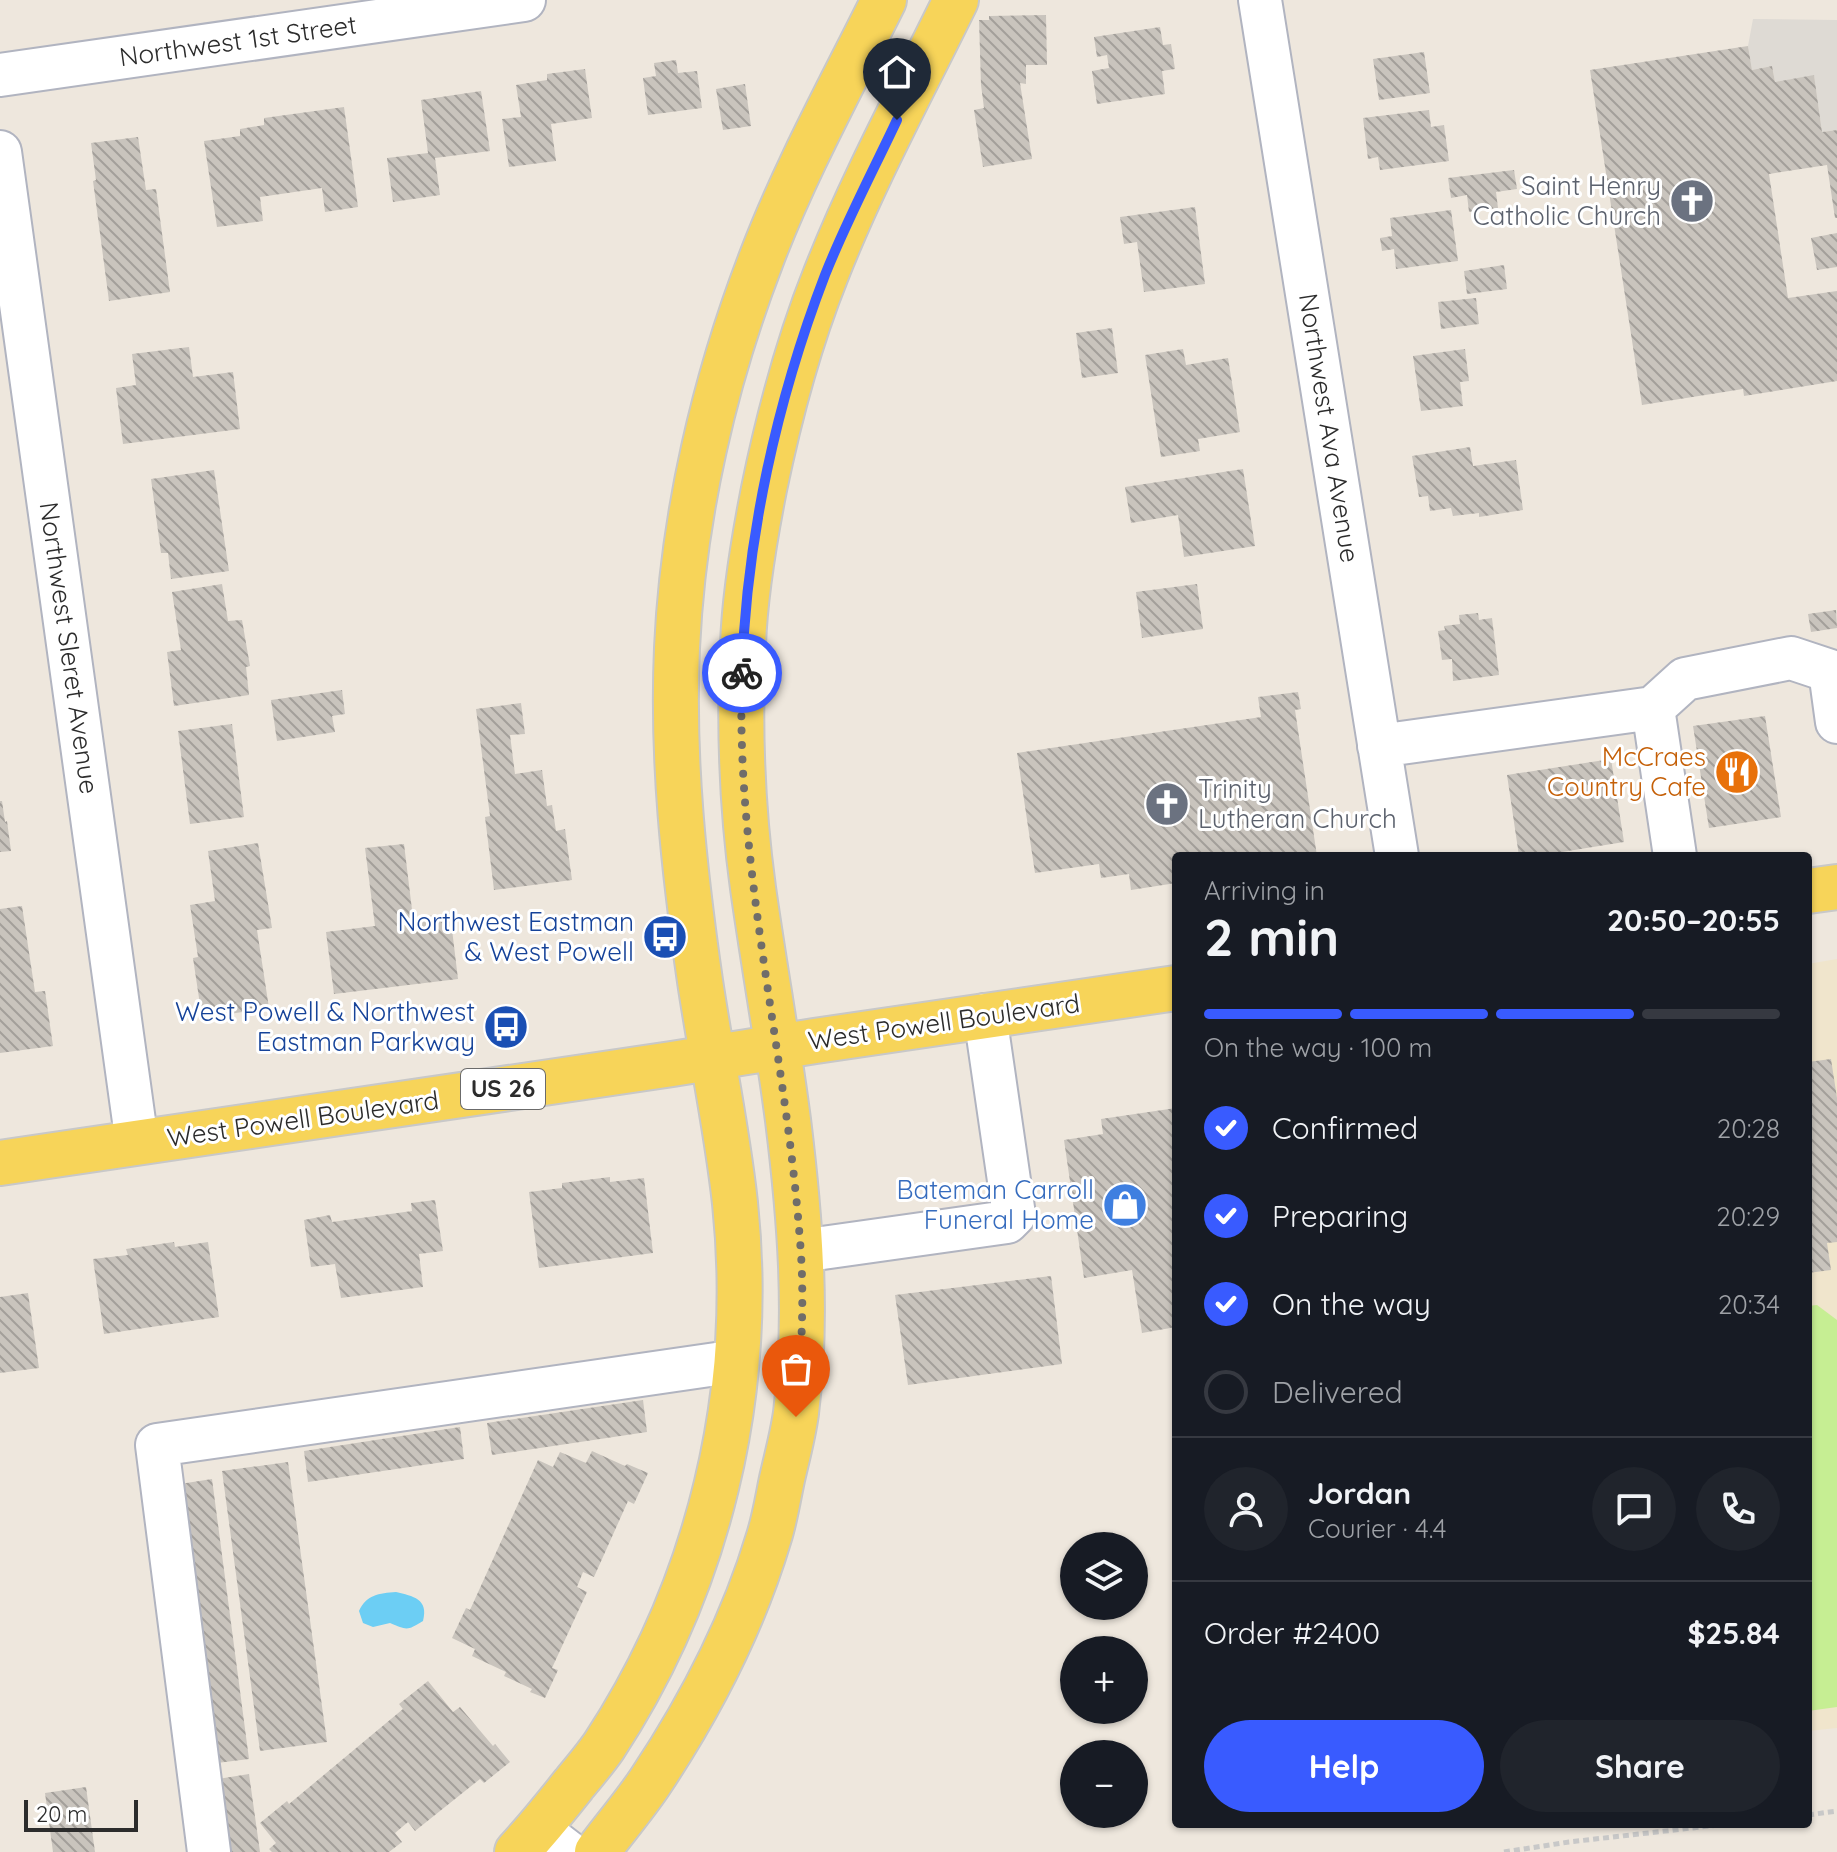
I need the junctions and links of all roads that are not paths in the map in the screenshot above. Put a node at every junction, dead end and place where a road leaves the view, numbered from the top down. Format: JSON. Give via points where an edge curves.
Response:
{"nodes":[{"id":1,"x":524,"y":0,"type":"edge"},
{"id":2,"x":884,"y":0,"type":"edge"},
{"id":3,"x":956,"y":0,"type":"edge"},
{"id":4,"x":1260,"y":0,"type":"edge"},
{"id":5,"x":0,"y":75,"type":"edge"},
{"id":6,"x":0,"y":152,"type":"edge"},
{"id":7,"x":1653,"y":708,"type":"junction"},
{"id":8,"x":1837,"y":722,"type":"edge"},
{"id":9,"x":1379,"y":746,"type":"junction"},
{"id":10,"x":1396,"y":852,"type":"edge"},
{"id":11,"x":1674,"y":852,"type":"edge"},
{"id":12,"x":1837,"y":887,"type":"edge"},
{"id":13,"x":1812,"y":890,"type":"edge"},
{"id":14,"x":1172,"y":989,"type":"edge"},
{"id":15,"x":985,"y":1015,"type":"junction"},
{"id":16,"x":777,"y":1047,"type":"junction"},
{"id":17,"x":714,"y":1058,"type":"junction"},
{"id":18,"x":137,"y":1143,"type":"junction"},
{"id":19,"x":0,"y":1163,"type":"edge"},
{"id":20,"x":801,"y":1251,"type":"junction"},
{"id":21,"x":737,"y":1361,"type":"junction"},
{"id":22,"x":541,"y":1844,"type":"edge"},
{"id":23,"x":209,"y":1852,"type":"edge"},
{"id":24,"x":597,"y":1852,"type":"edge"}],
"edges":[{"from":1,"to":5,"type":"street","name":"Northwest 1st Street"},
{"from":2,"to":17,"type":"main road","via":[[763,255],[736,327],[693,509],[677,644],[676,773]]},
{"from":3,"to":16,"type":"main road","via":[[826,273],[783,403],[758,523],[743,639],[741,718],[752,883]]},
{"from":4,"to":9,"type":"street","name":"Northwest Ava Avenue"},
{"from":6,"to":18,"type":"street","name":"Northwest Sleret Avenue"},
{"from":7,"to":8,"type":"street","via":[[1685,679],[1791,658],[1830,671]]},
{"from":7,"to":9,"type":"street"},
{"from":7,"to":11,"type":"street"},
{"from":9,"to":10,"type":"street","name":"Northwest Ava Avenue"},
{"from":12,"to":13,"type":"main road"},
{"from":14,"to":15,"type":"main road","name":"West Powell Boulevard","number":"US 26"},
{"from":15,"to":16,"type":"main road","name":"West Powell Boulevard","number":"US 26"},
{"from":15,"to":20,"type":"street","via":[[1014,1215],[1007,1222]]},
{"from":16,"to":17,"type":"main road","name":"West Powell Boulevard","number":"US 26"},
{"from":16,"to":20,"type":"main road"},
{"from":17,"to":18,"type":"main road","name":"West Powell Boulevard","number":"US 26"},
{"from":17,"to":21,"type":"main road","via":[[735,1206],[740,1278]]},
{"from":18,"to":19,"type":"main road","name":"West Powell Boulevard","number":"US 26"},
{"from":20,"to":24,"type":"main road","via":[[796,1417],[754,1582],[694,1712]]},
{"from":21,"to":22,"type":"main road","via":[[717,1484],[677,1610],[603,1747]]},
{"from":21,"to":23,"type":"street","via":[[157,1445]]}]}
